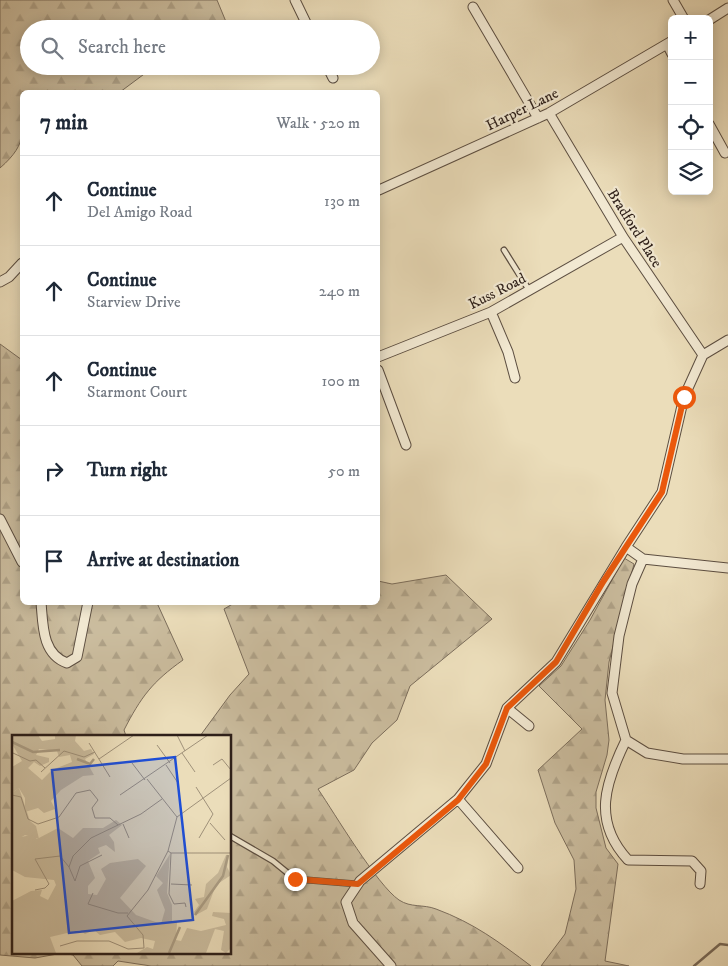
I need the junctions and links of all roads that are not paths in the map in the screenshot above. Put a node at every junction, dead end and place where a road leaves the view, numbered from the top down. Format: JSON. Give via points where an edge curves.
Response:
{"nodes":[{"id":1,"x":295,"y":0,"type":"edge"},
{"id":2,"x":673,"y":0,"type":"edge"},
{"id":3,"x":473,"y":7,"type":"dead end"},
{"id":4,"x":728,"y":8,"type":"edge"},
{"id":5,"x":682,"y":15,"type":"edge"},
{"id":6,"x":713,"y":17,"type":"edge"},
{"id":7,"x":305,"y":20,"type":"edge"},
{"id":8,"x":668,"y":44,"type":"edge"},
{"id":9,"x":332,"y":75,"type":"edge"},
{"id":10,"x":333,"y":78,"type":"dead end"},
{"id":11,"x":549,"y":113,"type":"junction"},
{"id":12,"x":538,"y":118,"type":"junction"},
{"id":13,"x":713,"y":131,"type":"edge"},
{"id":14,"x":725,"y":153,"type":"dead end"},
{"id":15,"x":380,"y":190,"type":"edge"},
{"id":16,"x":623,"y":237,"type":"junction"},
{"id":17,"x":504,"y":250,"type":"dead end"},
{"id":18,"x":20,"y":264,"type":"edge"},
{"id":19,"x":0,"y":282,"type":"edge"},
{"id":20,"x":529,"y":290,"type":"junction"},
{"id":21,"x":491,"y":312,"type":"junction"},
{"id":22,"x":728,"y":340,"type":"edge"},
{"id":23,"x":702,"y":355,"type":"junction"},
{"id":24,"x":381,"y":356,"type":"edge"},
{"id":25,"x":380,"y":374,"type":"edge"},
{"id":26,"x":516,"y":378,"type":"dead end"},
{"id":27,"x":406,"y":445,"type":"dead end"},
{"id":28,"x":0,"y":518,"type":"edge"},
{"id":29,"x":626,"y":547,"type":"junction"},
{"id":30,"x":20,"y":558,"type":"edge"},
{"id":31,"x":643,"y":559,"type":"junction"},
{"id":32,"x":728,"y":568,"type":"edge"},
{"id":33,"x":42,"y":605,"type":"edge"},
{"id":34,"x":87,"y":605,"type":"edge"},
{"id":35,"x":507,"y":708,"type":"junction"},
{"id":36,"x":529,"y":726,"type":"dead end"},
{"id":37,"x":626,"y":740,"type":"junction"},
{"id":38,"x":728,"y":759,"type":"edge"},
{"id":39,"x":458,"y":800,"type":"junction"},
{"id":40,"x":231,"y":837,"type":"edge"},
{"id":41,"x":518,"y":868,"type":"dead end"},
{"id":42,"x":358,"y":884,"type":"junction"},
{"id":43,"x":700,"y":884,"type":"dead end"},
{"id":44,"x":391,"y":966,"type":"edge"}],
"edges":[{"from":1,"to":7,"type":"street"},
{"from":2,"to":5,"type":"street"},
{"from":3,"to":12,"type":"street"},
{"from":4,"to":6,"type":"street"},
{"from":8,"to":11,"type":"street","name":"Harper Lane"},
{"from":9,"to":10,"type":"street"},
{"from":11,"to":12,"type":"street","name":"Harper Lane"},
{"from":11,"to":16,"type":"street","name":"Bradford Place"},
{"from":12,"to":15,"type":"street","name":"Harper Lane"},
{"from":13,"to":14,"type":"street"},
{"from":16,"to":20,"type":"street","name":"Kuss Road"},
{"from":16,"to":23,"type":"street","name":"Bradford Place"},
{"from":17,"to":20,"type":"lane"},
{"from":18,"to":19,"type":"street"},
{"from":20,"to":21,"type":"street","name":"Kuss Road"},
{"from":21,"to":24,"type":"street","name":"Kuss Road"},
{"from":21,"to":26,"type":"street"},
{"from":22,"to":23,"type":"street"},
{"from":23,"to":29,"type":"street","via":[[684,397],[662,492]]},
{"from":25,"to":27,"type":"street"},
{"from":28,"to":30,"type":"street"},
{"from":29,"to":31,"type":"street"},
{"from":29,"to":35,"type":"street","via":[[556,662]]},
{"from":31,"to":32,"type":"street"},
{"from":31,"to":37,"type":"street","via":[[632,584],[619,636],[612,693]]},
{"from":33,"to":34,"type":"street","via":[[50,653],[66,663],[77,658]]},
{"from":35,"to":36,"type":"street"},
{"from":35,"to":39,"type":"street","via":[[486,764]]},
{"from":37,"to":38,"type":"street","via":[[647,753],[683,759]]},
{"from":37,"to":43,"type":"street","via":[[611,771],[605,798],[605,820],[615,846],[628,860],[692,861],[701,871]]},
{"from":39,"to":41,"type":"street"},
{"from":39,"to":42,"type":"street"},
{"from":40,"to":42,"type":"lane","via":[[273,861],[295,879]]},
{"from":42,"to":44,"type":"street","via":[[346,902],[352,923]]}]}
